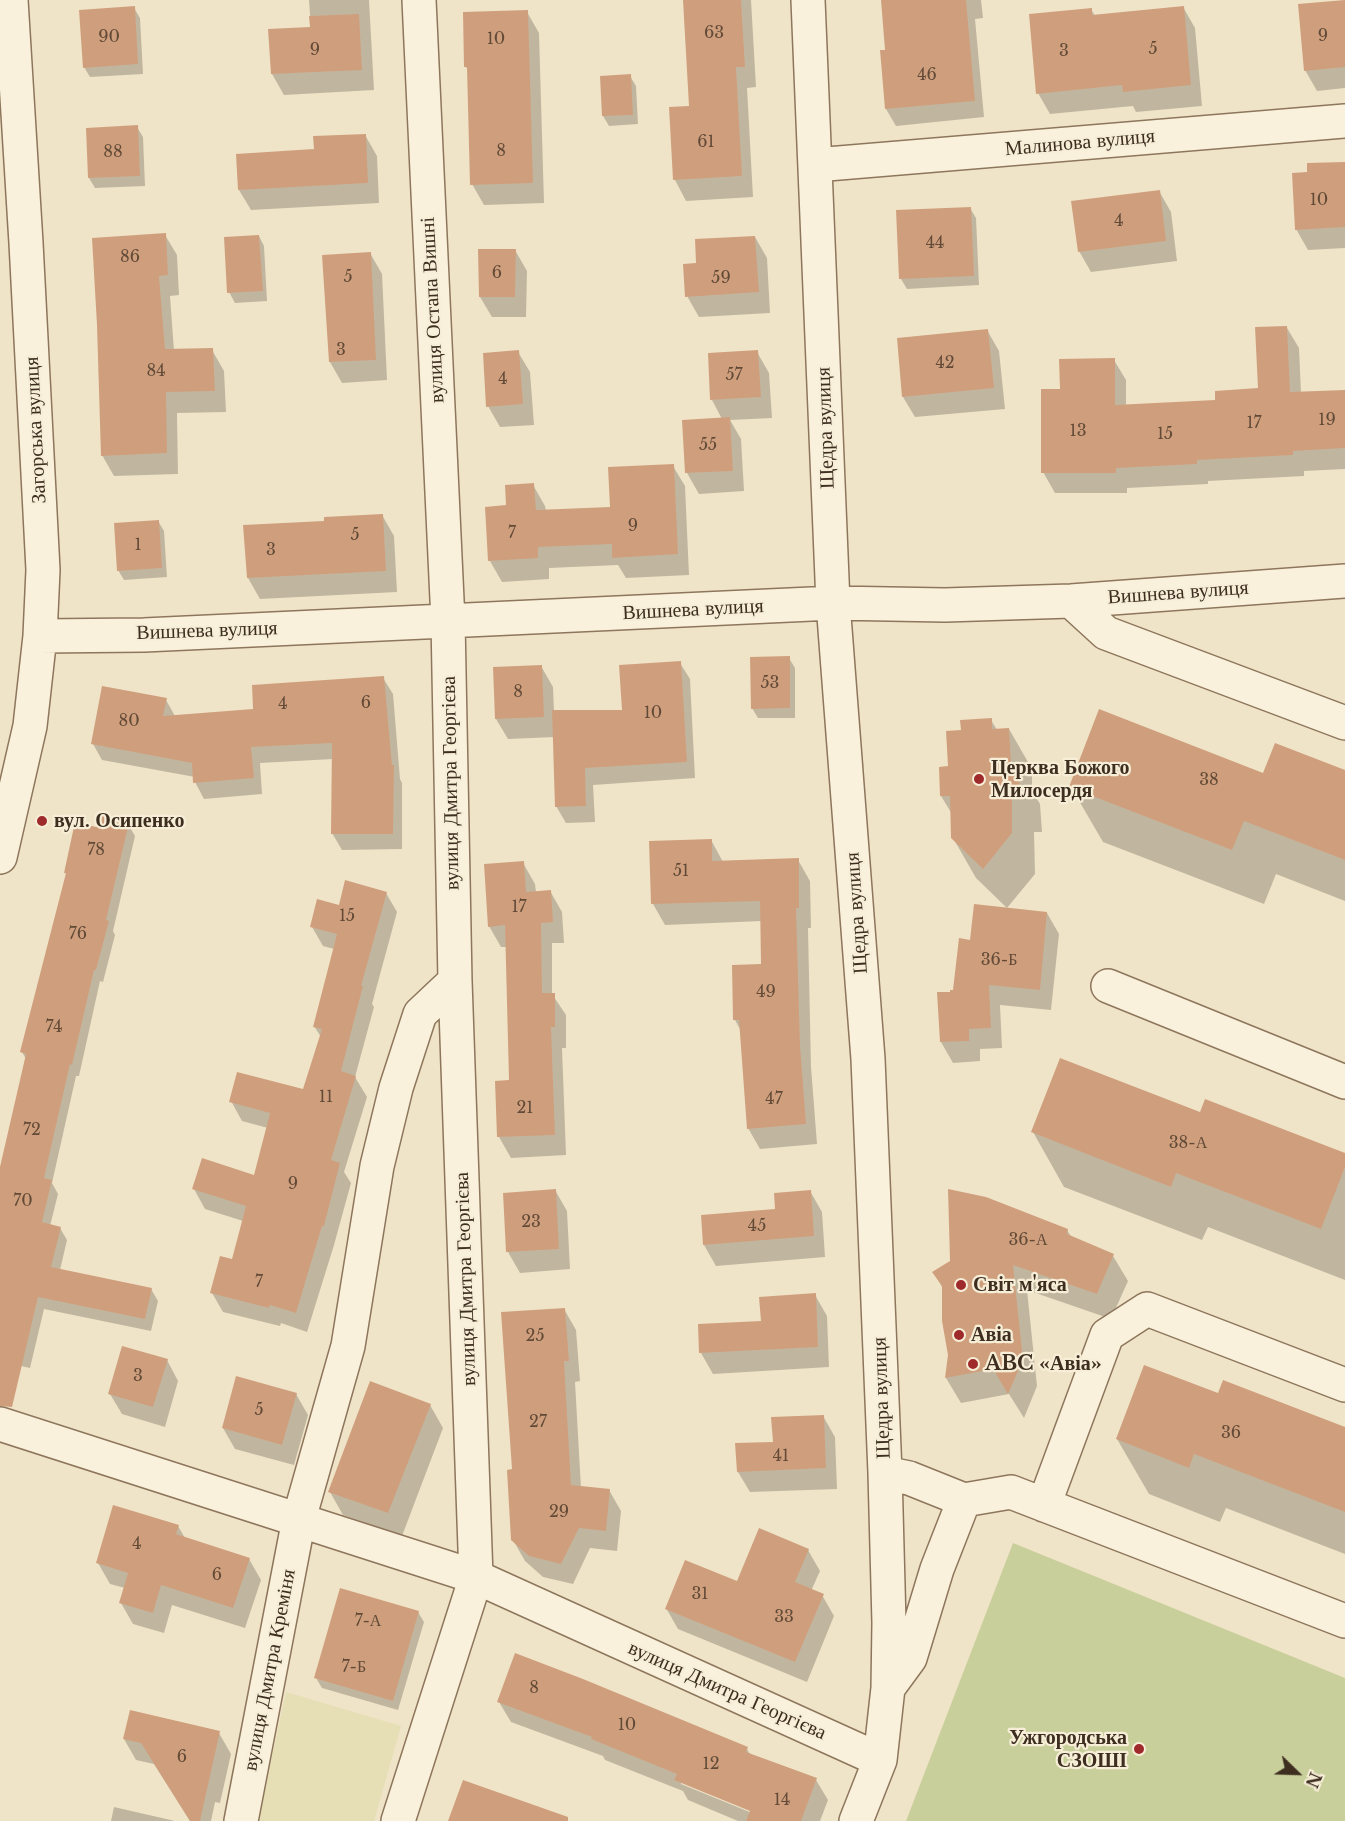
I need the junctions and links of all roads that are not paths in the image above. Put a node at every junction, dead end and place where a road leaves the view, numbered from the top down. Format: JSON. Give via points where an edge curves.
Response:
{"nodes":[{"id":1,"x":11,"y":0,"type":"edge"},
{"id":2,"x":419,"y":0,"type":"edge"},
{"id":3,"x":808,"y":0,"type":"edge"},
{"id":4,"x":1345,"y":121,"type":"edge"},
{"id":5,"x":815,"y":165,"type":"junction"},
{"id":6,"x":1345,"y":581,"type":"edge"},
{"id":7,"x":1071,"y":601,"type":"junction"},
{"id":8,"x":833,"y":603,"type":"junction"},
{"id":9,"x":448,"y":621,"type":"junction"},
{"id":10,"x":40,"y":636,"type":"junction"},
{"id":11,"x":1345,"y":723,"type":"edge"},
{"id":12,"x":0,"y":857,"type":"edge"},
{"id":13,"x":455,"y":981,"type":"junction"},
{"id":14,"x":1108,"y":986,"type":"dead end"},
{"id":15,"x":1345,"y":1082,"type":"edge"},
{"id":16,"x":1345,"y":1385,"type":"edge"},
{"id":17,"x":0,"y":1424,"type":"edge"},
{"id":18,"x":885,"y":1473,"type":"junction"},
{"id":19,"x":964,"y":1500,"type":"junction"},
{"id":20,"x":1044,"y":1505,"type":"junction"},
{"id":21,"x":299,"y":1519,"type":"junction"},
{"id":22,"x":476,"y":1577,"type":"junction"},
{"id":23,"x":1344,"y":1620,"type":"edge"},
{"id":24,"x":888,"y":1688,"type":"junction"},
{"id":25,"x":880,"y":1760,"type":"junction"},
{"id":26,"x":241,"y":1821,"type":"edge"},
{"id":27,"x":398,"y":1821,"type":"edge"},
{"id":28,"x":856,"y":1821,"type":"edge"}],
"edges":[{"from":1,"to":10,"type":"street","name":"Загорська вулиця","via":[[44,570]]},
{"from":2,"to":9,"type":"street","name":"вулиця Остапа Вишні"},
{"from":3,"to":5,"type":"street","name":"Щедра вулиця"},
{"from":4,"to":5,"type":"street","name":"Малинова вулиця"},
{"from":5,"to":8,"type":"street","name":"Щедра вулиця"},
{"from":6,"to":7,"type":"street","name":"Вишнева вулиця"},
{"from":7,"to":8,"type":"street","name":"Вишнева вулиця"},
{"from":7,"to":11,"type":"street","via":[[1106,633]]},
{"from":8,"to":9,"type":"street","name":"Вишнева вулиця"},
{"from":8,"to":18,"type":"street","name":"Щедра вулиця","via":[[868,1059]]},
{"from":9,"to":10,"type":"street","name":"Вишнева вулиця"},
{"from":9,"to":13,"type":"street","name":"вулиця Дмитра Георгієва"},
{"from":10,"to":12,"type":"street","name":"Загорська вулиця","via":[[30,726]]},
{"from":13,"to":21,"type":"street","via":[[420,1014],[396,1088],[377,1166],[348,1346]]},
{"from":13,"to":22,"type":"street","name":"вулиця Дмитра Георгієва"},
{"from":14,"to":15,"type":"street"},
{"from":16,"to":20,"type":"street","via":[[1147,1309],[1107,1335]]},
{"from":17,"to":21,"type":"street","name":"вулиця Дмитра Георгієва"},
{"from":18,"to":19,"type":"street","via":[[909,1478]]},
{"from":18,"to":24,"type":"street","name":"Щедра вулиця"},
{"from":19,"to":20,"type":"street","via":[[1011,1492]]},
{"from":19,"to":24,"type":"street","via":[[937,1569],[910,1658]]},
{"from":20,"to":23,"type":"street"},
{"from":21,"to":22,"type":"street","name":"вулиця Дмитра Георгієва"},
{"from":21,"to":26,"type":"street","name":"вулиця Дмитра Креміня"},
{"from":22,"to":25,"type":"street","name":"вулиця Дмитра Георгієва"},
{"from":22,"to":27,"type":"street"},
{"from":24,"to":25,"type":"street","name":"Щедра вулиця"},
{"from":25,"to":28,"type":"street","name":"Щедра вулиця"}]}
